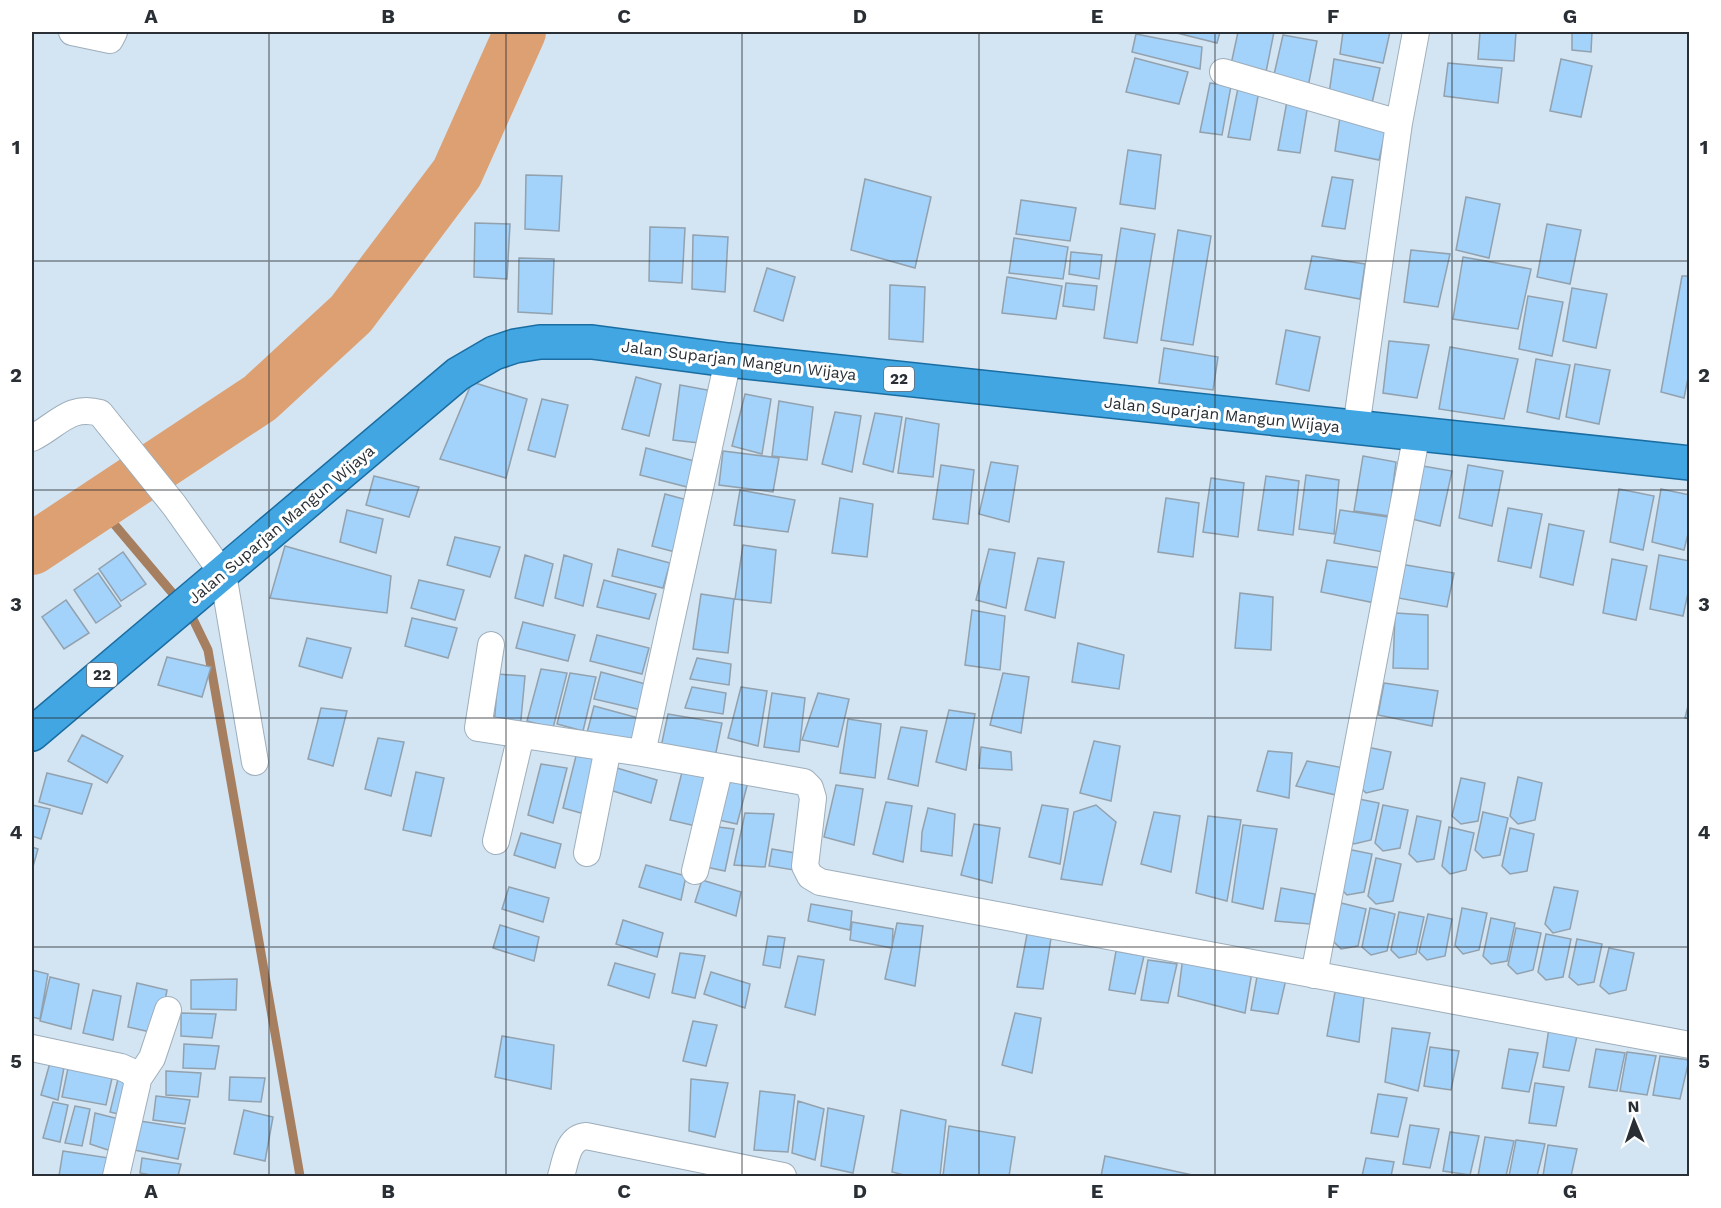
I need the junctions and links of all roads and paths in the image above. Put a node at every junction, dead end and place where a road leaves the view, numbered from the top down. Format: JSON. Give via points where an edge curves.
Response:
{"nodes":[{"id":1,"x":72,"y":32,"type":"edge"},
{"id":2,"x":114,"y":32,"type":"edge"},
{"id":3,"x":1416,"y":32,"type":"edge"},
{"id":4,"x":1223,"y":72,"type":"dead end"},
{"id":5,"x":1399,"y":123,"type":"junction"},
{"id":6,"x":728,"y":360,"type":"junction"},
{"id":7,"x":1356,"y":428,"type":"junction"},
{"id":8,"x":1417,"y":433,"type":"junction"},
{"id":9,"x":32,"y":438,"type":"edge"},
{"id":10,"x":1689,"y":463,"type":"edge"},
{"id":11,"x":223,"y":574,"type":"junction"},
{"id":12,"x":491,"y":645,"type":"dead end"},
{"id":13,"x":32,"y":734,"type":"edge"},
{"id":14,"x":521,"y":735,"type":"junction"},
{"id":15,"x":608,"y":748,"type":"junction"},
{"id":16,"x":642,"y":753,"type":"junction"},
{"id":17,"x":255,"y":762,"type":"dead end"},
{"id":18,"x":720,"y":767,"type":"junction"},
{"id":19,"x":496,"y":841,"type":"dead end"},
{"id":20,"x":587,"y":853,"type":"dead end"},
{"id":21,"x":695,"y":871,"type":"dead end"},
{"id":22,"x":1314,"y":975,"type":"junction"},
{"id":23,"x":168,"y":1010,"type":"dead end"},
{"id":24,"x":1689,"y":1045,"type":"edge"},
{"id":25,"x":32,"y":1048,"type":"edge"},
{"id":26,"x":138,"y":1079,"type":"junction"},
{"id":27,"x":719,"y":1170,"type":"edge"},
{"id":28,"x":116,"y":1176,"type":"edge"},
{"id":29,"x":561,"y":1176,"type":"edge"},
{"id":30,"x":783,"y":1176,"type":"edge"}],
"edges":[{"from":1,"to":2,"type":"street","via":[[110,40]]},
{"from":3,"to":5,"type":"street"},
{"from":4,"to":5,"type":"street"},
{"from":5,"to":7,"type":"street"},
{"from":6,"to":7,"type":"highway","name":"Jalan Suparjan Mangun Wijaya","number":"22"},
{"from":6,"to":11,"type":"highway","name":"Jalan Suparjan Mangun Wijaya","number":"22","via":[[592,342],[540,342],[494,353],[458,374]]},
{"from":6,"to":16,"type":"street"},
{"from":7,"to":8,"type":"highway","name":"Jalan Suparjan Mangun Wijaya","number":"22"},
{"from":8,"to":10,"type":"highway","name":"Jalan Suparjan Mangun Wijaya","number":"22"},
{"from":8,"to":22,"type":"street"},
{"from":9,"to":11,"type":"street","via":[[74,411],[100,412]]},
{"from":11,"to":13,"type":"highway","name":"Jalan Suparjan Mangun Wijaya","number":"22"},
{"from":11,"to":17,"type":"street"},
{"from":12,"to":14,"type":"street","via":[[478,728]]},
{"from":14,"to":15,"type":"street"},
{"from":14,"to":19,"type":"street"},
{"from":15,"to":16,"type":"street"},
{"from":15,"to":20,"type":"street"},
{"from":16,"to":18,"type":"street"},
{"from":18,"to":21,"type":"street"},
{"from":18,"to":22,"type":"street","via":[[808,785],[813,798],[805,866],[810,876],[820,882]]},
{"from":22,"to":24,"type":"street"},
{"from":23,"to":26,"type":"street","via":[[152,1058]]},
{"from":25,"to":26,"type":"street","via":[[121,1067]]},
{"from":26,"to":28,"type":"street"},
{"from":27,"to":29,"type":"street","via":[[586,1136],[574,1139]]},
{"from":27,"to":30,"type":"street"}]}
